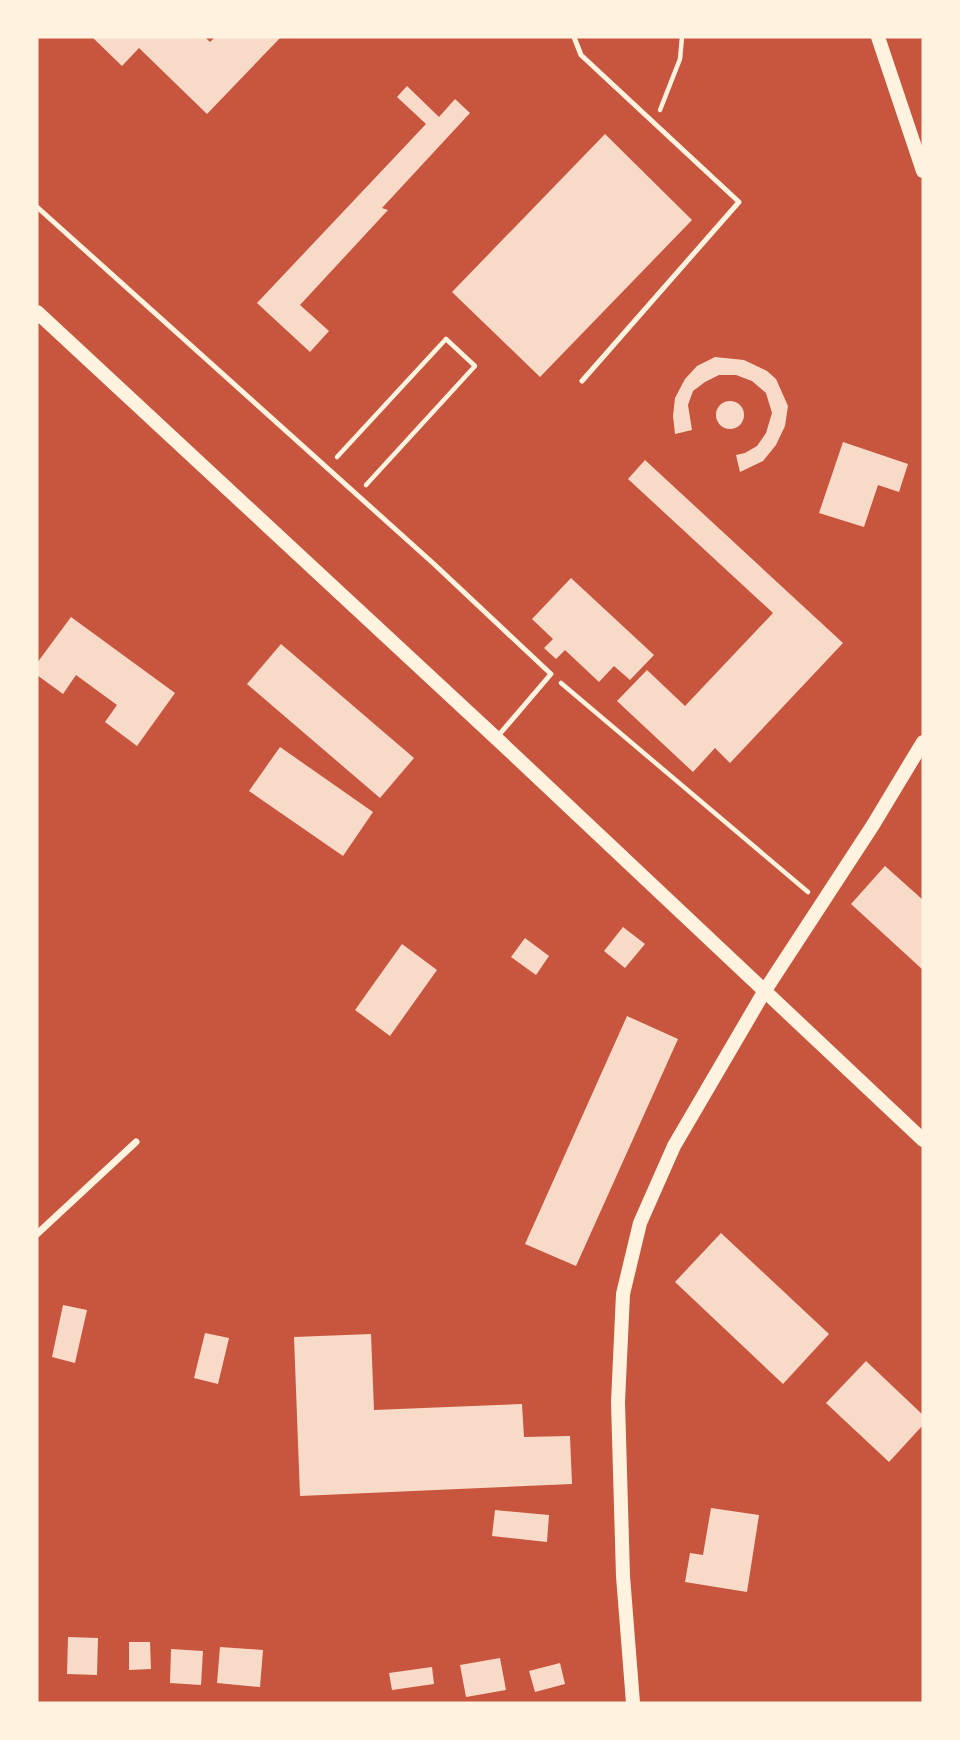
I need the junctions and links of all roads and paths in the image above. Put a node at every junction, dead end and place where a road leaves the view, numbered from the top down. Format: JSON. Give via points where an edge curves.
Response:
{"nodes":[{"id":1,"x":574,"y":37,"type":"edge"},
{"id":2,"x":682,"y":37,"type":"edge"},
{"id":3,"x":878,"y":37,"type":"edge"},
{"id":4,"x":655,"y":124,"type":"junction"},
{"id":5,"x":923,"y":171,"type":"edge"},
{"id":6,"x":37,"y":207,"type":"edge"},
{"id":7,"x":37,"y":312,"type":"edge"},
{"id":8,"x":582,"y":381,"type":"dead end"},
{"id":9,"x":327,"y":468,"type":"junction"},
{"id":10,"x":357,"y":495,"type":"junction"},
{"id":11,"x":551,"y":674,"type":"junction"},
{"id":12,"x":496,"y":738,"type":"junction"},
{"id":13,"x":923,"y":743,"type":"edge"},
{"id":14,"x":822,"y":904,"type":"junction"},
{"id":15,"x":764,"y":992,"type":"junction"},
{"id":16,"x":923,"y":1140,"type":"edge"},
{"id":17,"x":136,"y":1142,"type":"dead end"},
{"id":18,"x":38,"y":1230,"type":"edge"},
{"id":19,"x":633,"y":1703,"type":"edge"}],
"edges":[{"from":1,"to":4,"type":"lane","via":[[581,55]]},
{"from":2,"to":4,"type":"path","via":[[680,59]]},
{"from":3,"to":5,"type":"main road"},
{"from":4,"to":8,"type":"lane","via":[[739,202]]},
{"from":6,"to":9,"type":"lane"},
{"from":7,"to":12,"type":"main road"},
{"from":9,"to":10,"type":"lane"},
{"from":9,"to":10,"type":"path","via":[[446,339],[475,366]]},
{"from":10,"to":11,"type":"lane"},
{"from":11,"to":12,"type":"lane"},
{"from":11,"to":14,"type":"path"},
{"from":12,"to":15,"type":"main road"},
{"from":13,"to":14,"type":"main road"},
{"from":14,"to":15,"type":"main road"},
{"from":15,"to":16,"type":"main road"},
{"from":15,"to":19,"type":"main road","via":[[674,1146],[640,1223],[623,1294],[618,1402],[623,1576]]},
{"from":17,"to":18,"type":"street"}]}
